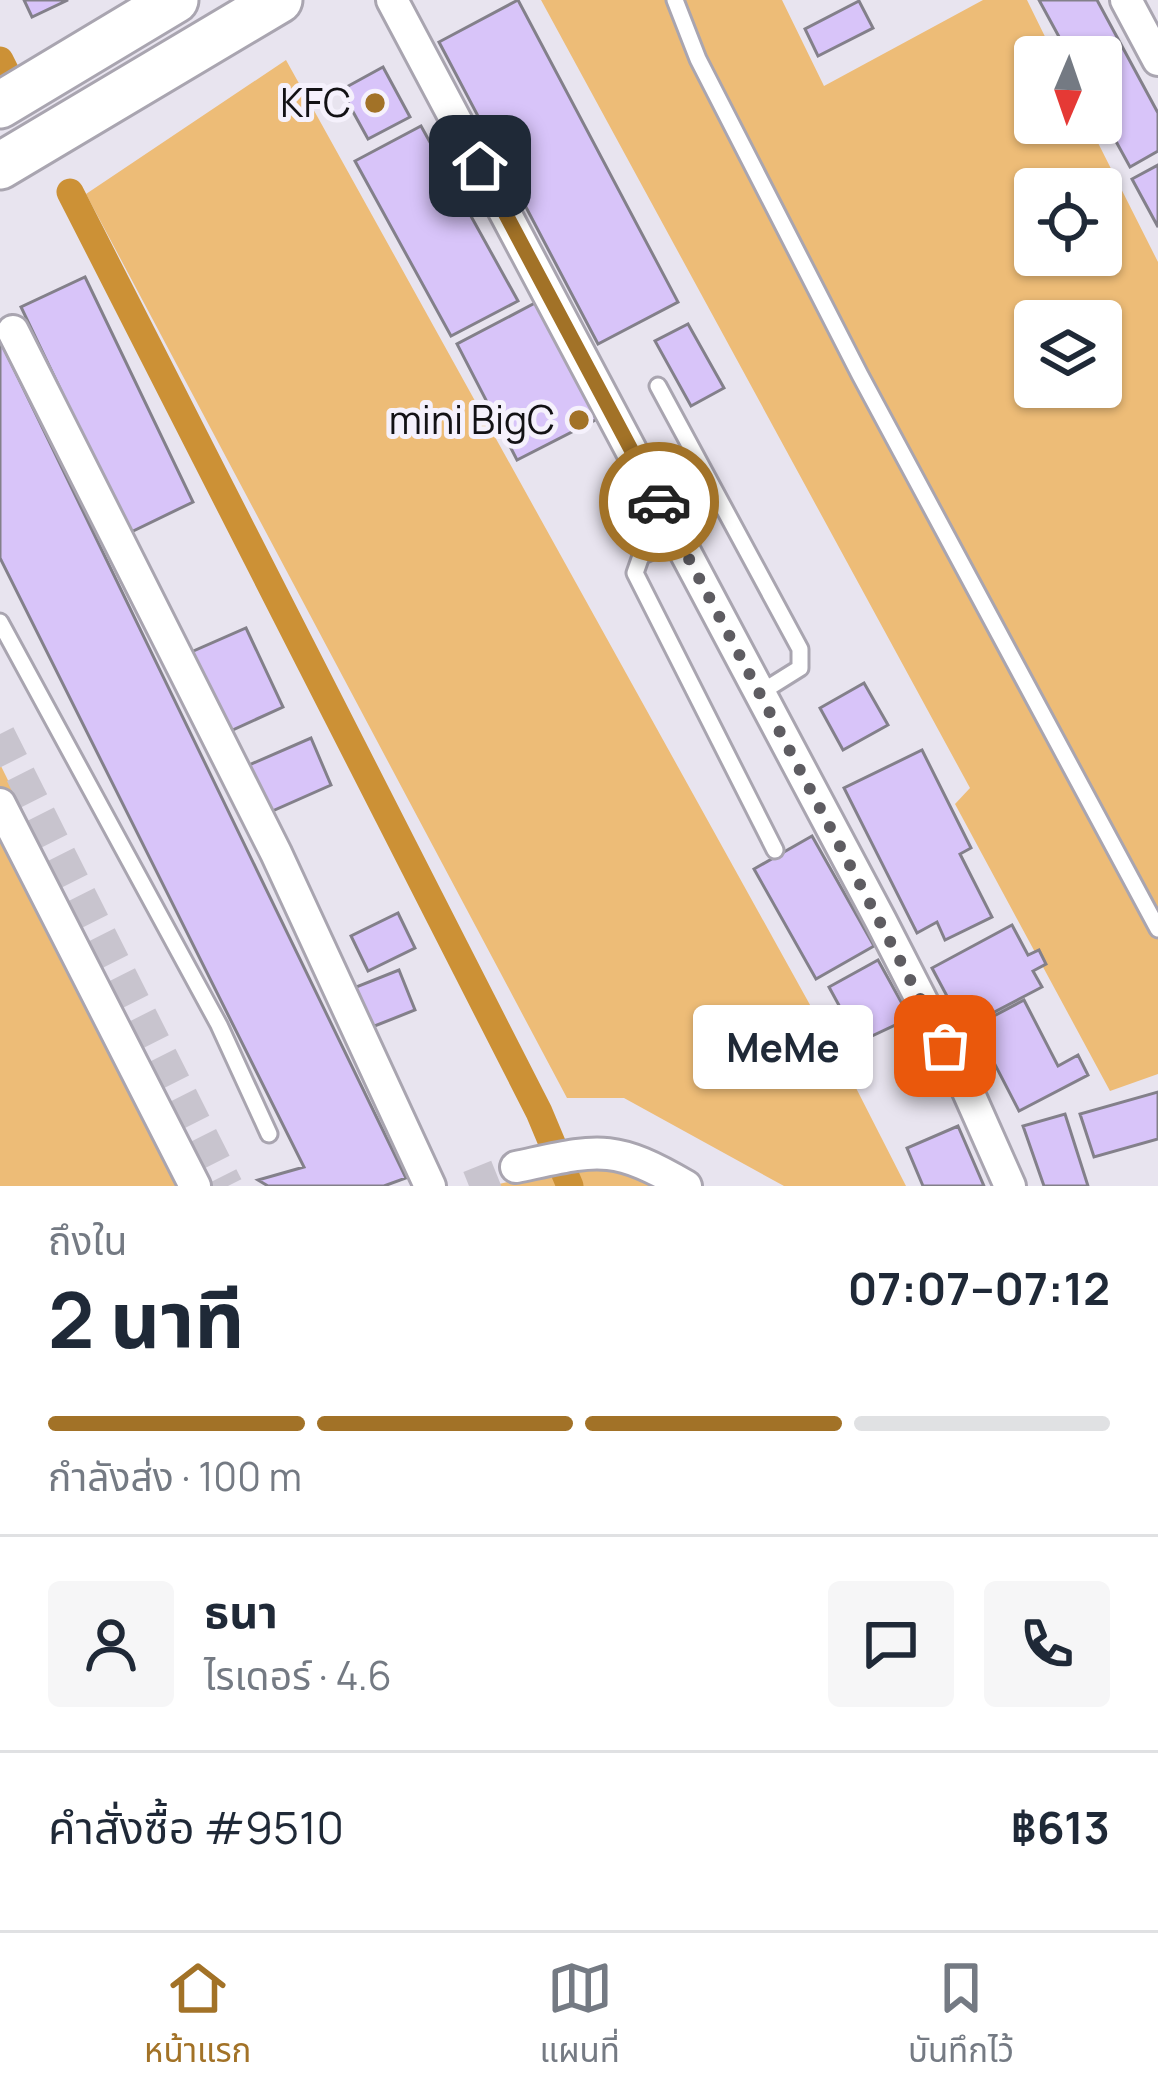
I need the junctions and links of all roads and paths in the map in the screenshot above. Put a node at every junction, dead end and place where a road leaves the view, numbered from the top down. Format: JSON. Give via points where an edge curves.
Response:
{"nodes":[{"id":1,"x":279,"y":0,"type":"edge"},
{"id":2,"x":392,"y":0,"type":"edge"},
{"id":3,"x":675,"y":0,"type":"edge"},
{"id":4,"x":1126,"y":0,"type":"edge"},
{"id":5,"x":162,"y":3,"type":"edge"},
{"id":6,"x":1158,"y":60,"type":"edge"},
{"id":7,"x":0,"y":105,"type":"edge"},
{"id":8,"x":0,"y":166,"type":"edge"},
{"id":9,"x":13,"y":331,"type":"dead end"},
{"id":10,"x":658,"y":386,"type":"dead end"},
{"id":11,"x":678,"y":539,"type":"junction"},
{"id":12,"x":0,"y":622,"type":"edge"},
{"id":13,"x":760,"y":693,"type":"junction"},
{"id":14,"x":0,"y":804,"type":"edge"},
{"id":15,"x":775,"y":850,"type":"dead end"},
{"id":16,"x":1158,"y":929,"type":"edge"},
{"id":17,"x":269,"y":1134,"type":"dead end"},
{"id":18,"x":516,"y":1167,"type":"tunnel mouth"},
{"id":19,"x":195,"y":1186,"type":"edge"},
{"id":20,"x":430,"y":1186,"type":"edge"},
{"id":21,"x":686,"y":1186,"type":"edge"},
{"id":22,"x":1010,"y":1186,"type":"edge"}],
"edges":[{"from":1,"to":8,"type":"main road"},
{"from":2,"to":11,"type":"street"},
{"from":3,"to":16,"type":"lane","via":[[860,375]]},
{"from":4,"to":6,"type":"street"},
{"from":5,"to":7,"type":"main road"},
{"from":9,"to":20,"type":"street","via":[[275,853]]},
{"from":10,"to":13,"type":"lane","via":[[800,649],[800,668]]},
{"from":11,"to":13,"type":"street"},
{"from":11,"to":15,"type":"lane","via":[[641,556],[637,580]]},
{"from":12,"to":17,"type":"lane","via":[[219,1025]]},
{"from":13,"to":22,"type":"street"},
{"from":14,"to":19,"type":"street"},
{"from":18,"to":21,"type":"street","via":[[598,1150]]}]}
